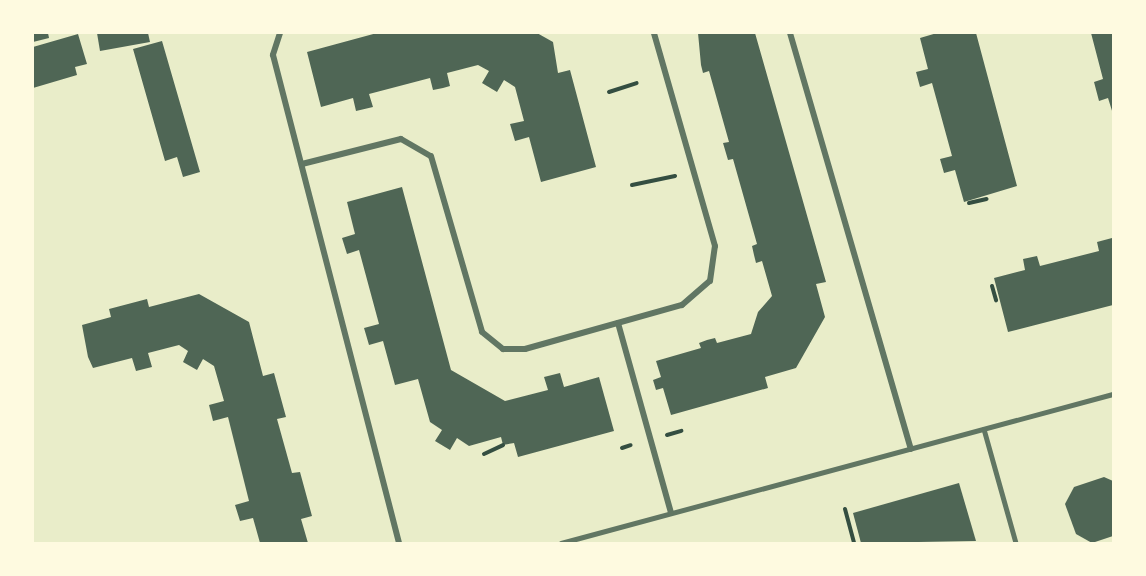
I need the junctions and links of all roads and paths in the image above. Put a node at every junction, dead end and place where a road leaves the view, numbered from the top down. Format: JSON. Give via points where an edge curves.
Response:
{"nodes":[{"id":1,"x":280,"y":33,"type":"edge"},
{"id":2,"x":654,"y":33,"type":"edge"},
{"id":3,"x":790,"y":33,"type":"edge"},
{"id":4,"x":637,"y":83,"type":"dead end"},
{"id":5,"x":609,"y":92,"type":"dead end"},
{"id":6,"x":302,"y":164,"type":"junction"},
{"id":7,"x":694,"y":169,"type":"junction"},
{"id":8,"x":632,"y":185,"type":"dead end"},
{"id":9,"x":987,"y":199,"type":"dead end"},
{"id":10,"x":969,"y":203,"type":"dead end"},
{"id":11,"x":992,"y":286,"type":"dead end"},
{"id":12,"x":996,"y":300,"type":"dead end"},
{"id":13,"x":618,"y":323,"type":"junction"},
{"id":14,"x":1113,"y":394,"type":"edge"},
{"id":15,"x":984,"y":429,"type":"junction"},
{"id":16,"x":503,"y":445,"type":"dead end"},
{"id":17,"x":911,"y":449,"type":"junction"},
{"id":18,"x":484,"y":454,"type":"dead end"},
{"id":19,"x":845,"y":509,"type":"dead end"},
{"id":20,"x":671,"y":513,"type":"junction"},
{"id":21,"x":399,"y":543,"type":"edge"},
{"id":22,"x":561,"y":543,"type":"edge"},
{"id":23,"x":854,"y":543,"type":"edge"},
{"id":24,"x":1016,"y":543,"type":"edge"}],
"edges":[{"from":1,"to":6,"type":"street","via":[[273,54]]},
{"from":2,"to":7,"type":"street"},
{"from":3,"to":17,"type":"street"},
{"from":4,"to":5,"type":"path"},
{"from":6,"to":13,"type":"street","via":[[400,139],[430,156],[482,332],[494,345],[525,350]]},
{"from":6,"to":21,"type":"street"},
{"from":7,"to":8,"type":"path"},
{"from":7,"to":13,"type":"street","via":[[715,246],[710,281],[682,305]]},
{"from":9,"to":10,"type":"path"},
{"from":11,"to":12,"type":"path"},
{"from":13,"to":20,"type":"street"},
{"from":14,"to":15,"type":"lane"},
{"from":15,"to":17,"type":"lane"},
{"from":15,"to":24,"type":"lane"},
{"from":16,"to":18,"type":"path"},
{"from":17,"to":20,"type":"lane"},
{"from":19,"to":23,"type":"path"},
{"from":20,"to":22,"type":"lane"}]}
